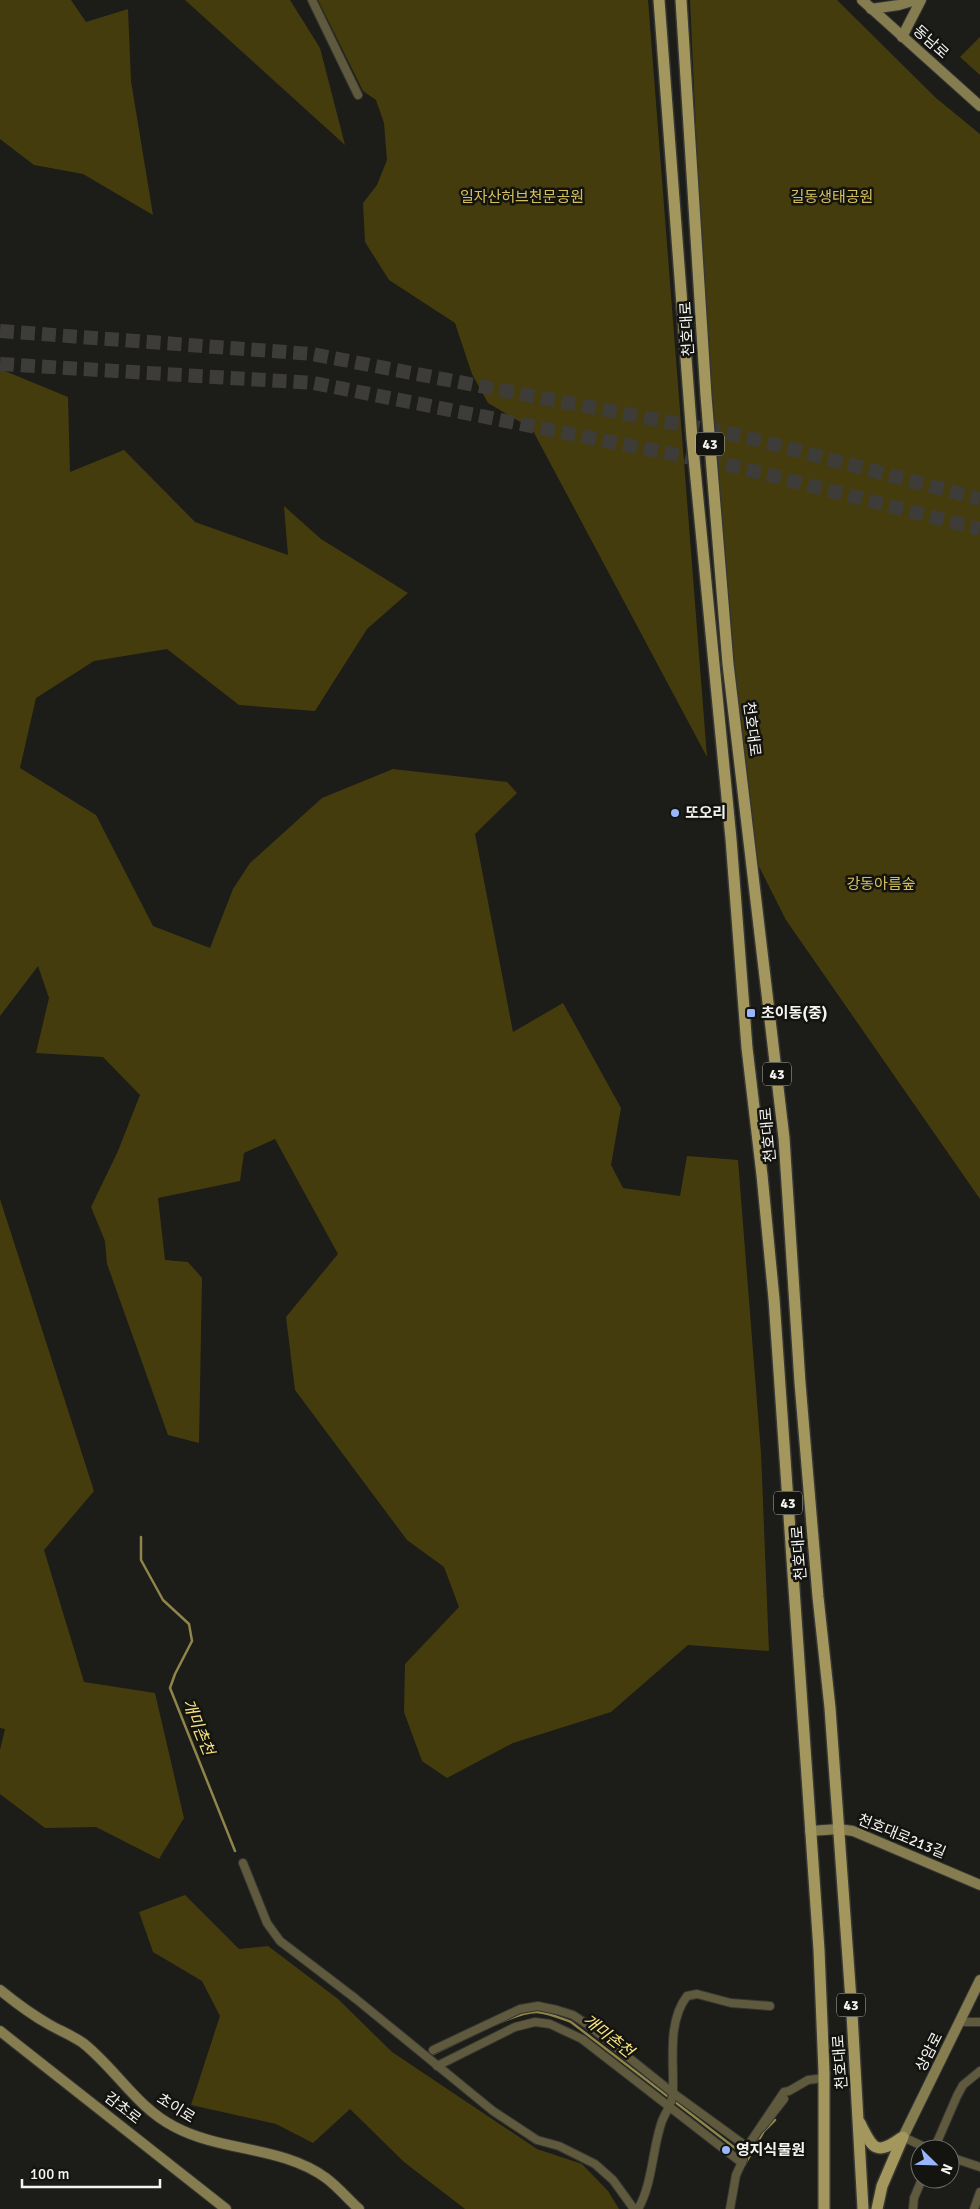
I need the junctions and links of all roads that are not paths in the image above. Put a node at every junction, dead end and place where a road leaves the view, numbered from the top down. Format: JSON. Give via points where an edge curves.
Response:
{"nodes":[{"id":1,"x":312,"y":0,"type":"edge"},
{"id":2,"x":659,"y":0,"type":"edge"},
{"id":3,"x":681,"y":0,"type":"edge"},
{"id":4,"x":862,"y":0,"type":"edge"},
{"id":5,"x":916,"y":0,"type":"edge"},
{"id":6,"x":921,"y":0,"type":"edge"},
{"id":7,"x":872,"y":9,"type":"junction"},
{"id":8,"x":902,"y":37,"type":"junction"},
{"id":9,"x":358,"y":96,"type":"dead end"},
{"id":10,"x":980,"y":106,"type":"edge"},
{"id":11,"x":838,"y":1829,"type":"junction"},
{"id":12,"x":810,"y":1831,"type":"junction"},
{"id":13,"x":243,"y":1864,"type":"dead end"},
{"id":14,"x":980,"y":1885,"type":"edge"},
{"id":15,"x":980,"y":1980,"type":"edge"},
{"id":16,"x":0,"y":1990,"type":"edge"},
{"id":17,"x":770,"y":2006,"type":"dead end"},
{"id":18,"x":961,"y":2022,"type":"junction"},
{"id":19,"x":980,"y":2022,"type":"edge"},
{"id":20,"x":0,"y":2031,"type":"edge"},
{"id":21,"x":433,"y":2050,"type":"dead end"},
{"id":22,"x":437,"y":2066,"type":"junction"},
{"id":23,"x":980,"y":2071,"type":"edge"},
{"id":24,"x":824,"y":2078,"type":"junction"},
{"id":25,"x":673,"y":2093,"type":"junction"},
{"id":26,"x":670,"y":2106,"type":"junction"},
{"id":27,"x":858,"y":2118,"type":"junction"},
{"id":28,"x":903,"y":2137,"type":"junction"},
{"id":29,"x":938,"y":2139,"type":"edge"},
{"id":30,"x":910,"y":2140,"type":"edge"},
{"id":31,"x":744,"y":2154,"type":"junction"},
{"id":32,"x":960,"y":2160,"type":"edge"},
{"id":33,"x":980,"y":2167,"type":"edge"},
{"id":34,"x":918,"y":2189,"type":"edge"},
{"id":35,"x":980,"y":2192,"type":"edge"},
{"id":36,"x":226,"y":2209,"type":"edge"},
{"id":37,"x":359,"y":2209,"type":"edge"},
{"id":38,"x":634,"y":2209,"type":"edge"},
{"id":39,"x":638,"y":2209,"type":"edge"},
{"id":40,"x":730,"y":2209,"type":"edge"},
{"id":41,"x":824,"y":2209,"type":"edge"},
{"id":42,"x":863,"y":2209,"type":"edge"},
{"id":43,"x":877,"y":2209,"type":"edge"},
{"id":44,"x":913,"y":2209,"type":"edge"},
{"id":45,"x":974,"y":2209,"type":"edge"}],
"edges":[{"from":1,"to":9,"type":"street"},
{"from":2,"to":12,"type":"main road","name":"천호대로","number":"43","via":[[692,438],[731,839],[747,1048],[774,1299]]},
{"from":3,"to":11,"type":"main road","name":"천호대로","number":"43","via":[[728,664],[784,1138],[799,1374]]},
{"from":4,"to":7,"type":"main road","name":"동남로"},
{"from":5,"to":7,"type":"main road"},
{"from":6,"to":8,"type":"main road"},
{"from":7,"to":8,"type":"main road","name":"동남로"},
{"from":8,"to":10,"type":"main road","name":"동남로"},
{"from":11,"to":12,"type":"main road","name":"천호대로213길"},
{"from":11,"to":14,"type":"main road","name":"천호대로213길","via":[[853,1831]]},
{"from":11,"to":27,"type":"main road","name":"천호대로","number":"43"},
{"from":12,"to":24,"type":"main road","name":"천호대로","number":"43"},
{"from":13,"to":22,"type":"street","via":[[267,1923],[280,1941]]},
{"from":15,"to":18,"type":"main road","name":"상암로"},
{"from":16,"to":37,"type":"main road","name":"초이로","via":[[31,2014],[81,2042],[133,2096],[162,2120],[209,2142],[299,2164],[325,2177]]},
{"from":17,"to":25,"type":"street","via":[[731,2003],[697,1994],[687,1996],[680,2006],[674,2034]]},
{"from":18,"to":19,"type":"street"},
{"from":18,"to":28,"type":"main road","name":"상암로"},
{"from":20,"to":36,"type":"main road","name":"감초로"},
{"from":21,"to":25,"type":"street","via":[[520,2009],[538,2006],[573,2015]]},
{"from":22,"to":26,"type":"street","via":[[515,2027],[535,2022],[550,2024],[582,2039]]},
{"from":22,"to":38,"type":"street","via":[[493,2111],[537,2140],[559,2146],[595,2164],[613,2180]]},
{"from":23,"to":29,"type":"street","via":[[963,2085]]},
{"from":24,"to":31,"type":"street","via":[[808,2080],[789,2091]]},
{"from":24,"to":41,"type":"main road","name":"천호대로","number":"43"},
{"from":25,"to":26,"type":"street"},
{"from":25,"to":31,"type":"street"},
{"from":26,"to":31,"type":"street"},
{"from":26,"to":39,"type":"street","via":[[663,2119]]},
{"from":27,"to":28,"type":"main road","via":[[870,2144],[876,2148],[885,2148]]},
{"from":27,"to":42,"type":"main road","name":"천호대로","number":"43"},
{"from":28,"to":30,"type":"street"},
{"from":28,"to":43,"type":"main road","via":[[882,2186]]},
{"from":31,"to":40,"type":"street","via":[[736,2175]]},
{"from":32,"to":33,"type":"street"},
{"from":34,"to":44,"type":"street"},
{"from":35,"to":45,"type":"street"}]}
